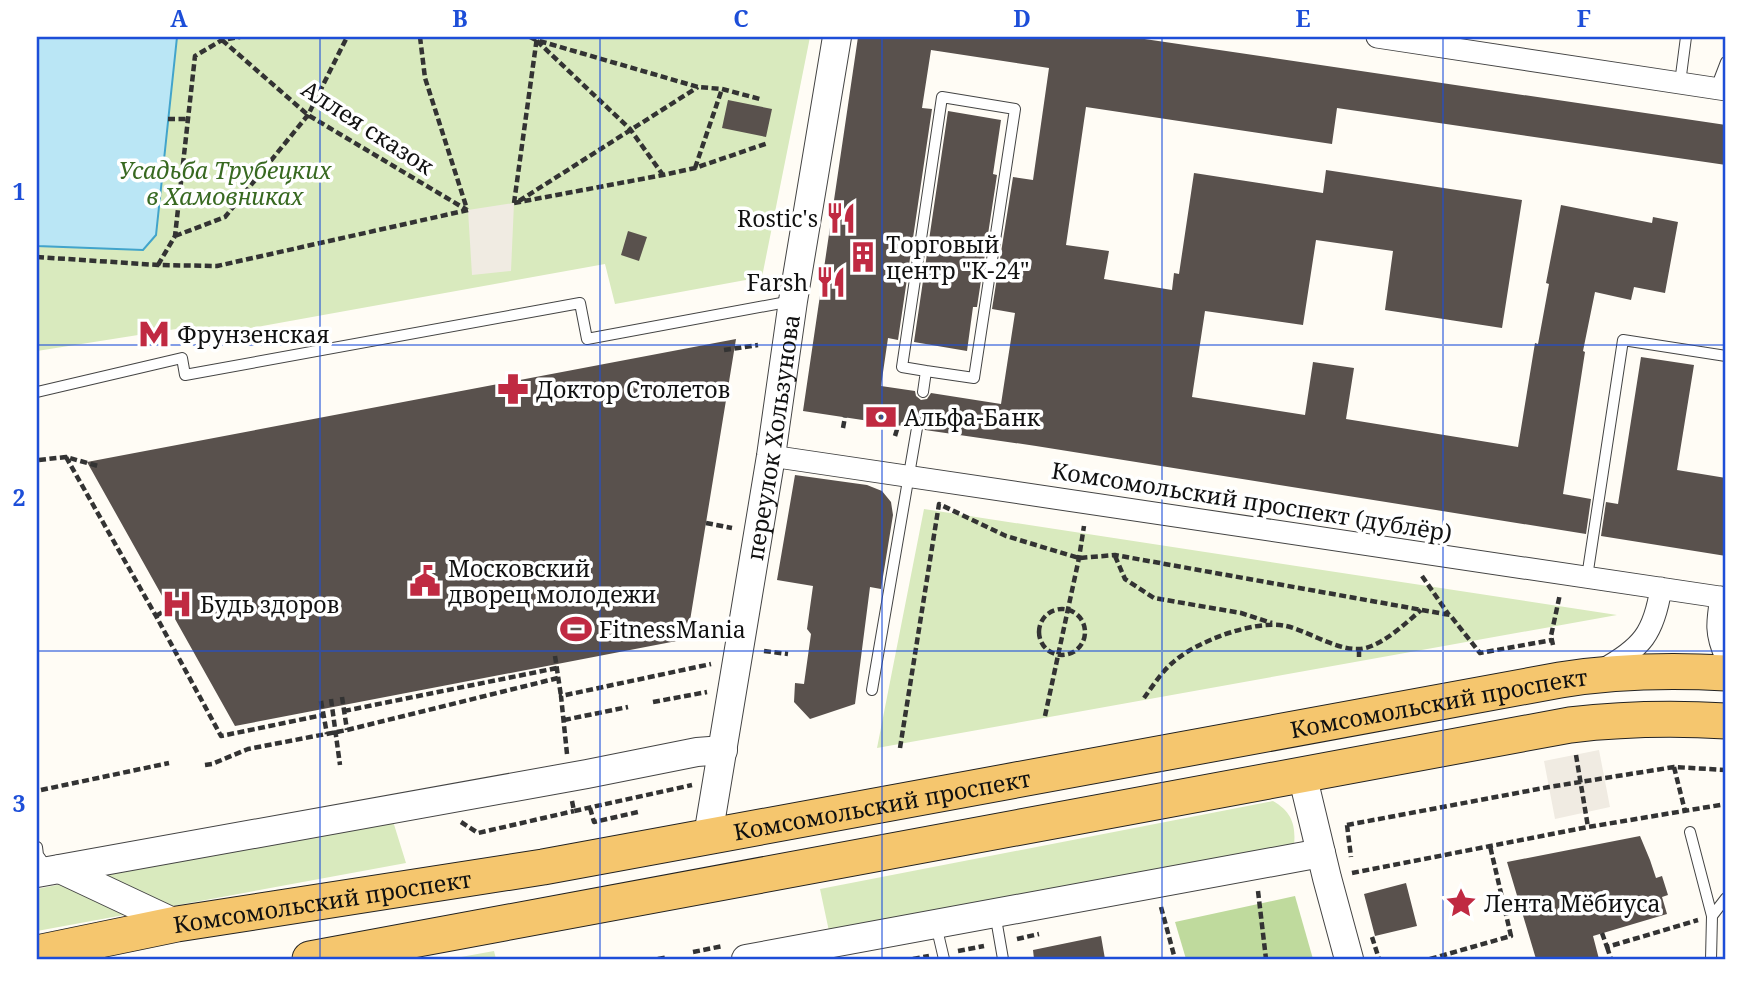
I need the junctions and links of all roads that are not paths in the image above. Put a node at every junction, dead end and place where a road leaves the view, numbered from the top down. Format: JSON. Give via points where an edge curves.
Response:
{"nodes":[{"id":1,"x":837,"y":37,"type":"edge"},
{"id":2,"x":1377,"y":37,"type":"edge"},
{"id":3,"x":1686,"y":37,"type":"edge"},
{"id":4,"x":1726,"y":62,"type":"edge"},
{"id":5,"x":1680,"y":83,"type":"junction"},
{"id":6,"x":1721,"y":89,"type":"edge"},
{"id":7,"x":793,"y":301,"type":"junction"},
{"id":8,"x":1726,"y":356,"type":"edge"},
{"id":9,"x":926,"y":371,"type":"junction"},
{"id":10,"x":37,"y":392,"type":"edge"},
{"id":11,"x":923,"y":392,"type":"dead end"},
{"id":12,"x":917,"y":428,"type":"dead end"},
{"id":13,"x":771,"y":456,"type":"junction"},
{"id":14,"x":909,"y":476,"type":"junction"},
{"id":15,"x":1587,"y":577,"type":"junction"},
{"id":16,"x":1661,"y":588,"type":"junction"},
{"id":17,"x":1724,"y":598,"type":"edge"},
{"id":18,"x":1726,"y":657,"type":"edge"},
{"id":19,"x":1726,"y":673,"type":"edge"},
{"id":20,"x":1592,"y":675,"type":"junction"},
{"id":21,"x":872,"y":690,"type":"dead end"},
{"id":22,"x":1726,"y":721,"type":"edge"},
{"id":23,"x":723,"y":750,"type":"junction"},
{"id":24,"x":1302,"y":774,"type":"junction"},
{"id":25,"x":1690,"y":832,"type":"road end"},
{"id":26,"x":708,"y":836,"type":"junction"},
{"id":27,"x":1321,"y":853,"type":"junction"},
{"id":28,"x":46,"y":865,"type":"edge"},
{"id":29,"x":1726,"y":898,"type":"edge"},
{"id":30,"x":995,"y":914,"type":"junction"},
{"id":31,"x":1712,"y":916,"type":"junction"},
{"id":32,"x":936,"y":924,"type":"junction"},
{"id":33,"x":177,"y":925,"type":"junction"},
{"id":34,"x":740,"y":951,"type":"edge"},
{"id":35,"x":37,"y":953,"type":"edge"},
{"id":36,"x":310,"y":959,"type":"edge"},
{"id":37,"x":944,"y":959,"type":"edge"},
{"id":38,"x":1003,"y":959,"type":"edge"},
{"id":39,"x":1349,"y":959,"type":"edge"},
{"id":40,"x":1711,"y":959,"type":"edge"}],
"edges":[{"from":1,"to":7,"type":"street","name":"переулок Хользунова"},
{"from":2,"to":5,"type":"street","via":[[1482,49]]},
{"from":3,"to":5,"type":"lane"},
{"from":4,"to":6,"type":"lane"},
{"from":5,"to":6,"type":"street"},
{"from":7,"to":10,"type":"lane","via":[[587,339],[580,303],[185,375],[182,358]]},
{"from":7,"to":13,"type":"street","name":"переулок Хользунова"},
{"from":8,"to":15,"type":"lane","via":[[1623,340]]},
{"from":9,"to":9,"type":"lane","via":[[902,367],[942,97],[1015,108],[974,378]]},
{"from":9,"to":11,"type":"lane"},
{"from":12,"to":14,"type":"lane"},
{"from":13,"to":14,"type":"street","name":"Комсомольский проспект (дублёр)"},
{"from":13,"to":23,"type":"street","name":"переулок Хользунова"},
{"from":14,"to":15,"type":"street","name":"Комсомольский проспект (дублёр)"},
{"from":14,"to":21,"type":"lane"},
{"from":15,"to":16,"type":"street","name":"Комсомольский проспект (дублёр)"},
{"from":16,"to":17,"type":"street","name":"Комсомольский проспект (дублёр)"},
{"from":16,"to":20,"type":"street","via":[[1648,634],[1619,661]]},
{"from":17,"to":18,"type":"street","via":[[1716,625]]},
{"from":19,"to":20,"type":"main road","name":"Комсомольский проспект"},
{"from":20,"to":26,"type":"main road","name":"Комсомольский проспект"},
{"from":22,"to":24,"type":"main road","name":"Комсомольский проспект","via":[[1680,718],[1570,725]]},
{"from":23,"to":26,"type":"street","name":"переулок Хользунова"},
{"from":23,"to":28,"type":"street"},
{"from":24,"to":27,"type":"street"},
{"from":24,"to":36,"type":"main road","name":"Комсомольский проспект"},
{"from":25,"to":31,"type":"lane"},
{"from":26,"to":33,"type":"main road","name":"Комсомольский проспект"},
{"from":27,"to":30,"type":"street"},
{"from":27,"to":39,"type":"street"},
{"from":28,"to":33,"type":"street"},
{"from":29,"to":31,"type":"lane"},
{"from":30,"to":32,"type":"street"},
{"from":30,"to":38,"type":"lane"},
{"from":31,"to":40,"type":"lane"},
{"from":32,"to":34,"type":"street"},
{"from":32,"to":37,"type":"lane"},
{"from":33,"to":35,"type":"main road","name":"Комсомольский проспект"}]}
